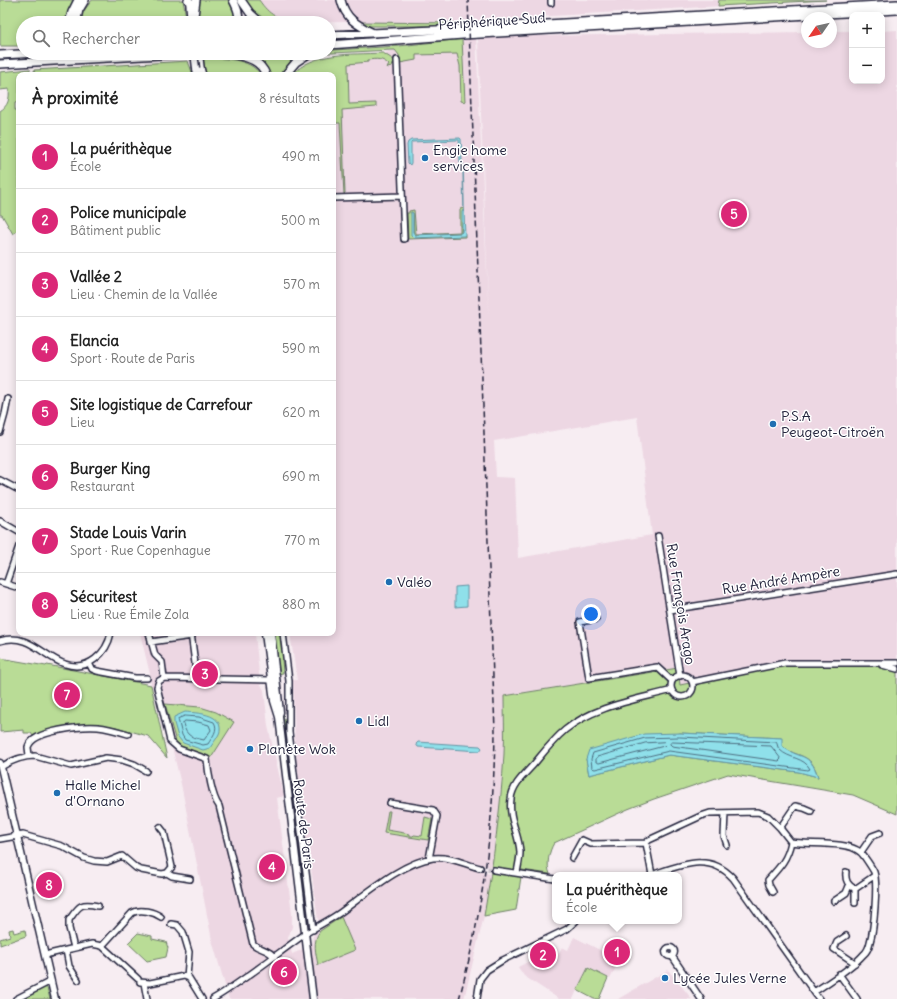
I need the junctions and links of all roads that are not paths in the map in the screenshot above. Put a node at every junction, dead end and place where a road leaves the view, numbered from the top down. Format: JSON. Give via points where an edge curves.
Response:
{"nodes":[{"id":1,"x":78,"y":0,"type":"edge"},
{"id":2,"x":85,"y":0,"type":"edge"},
{"id":3,"x":191,"y":0,"type":"edge"},
{"id":4,"x":233,"y":0,"type":"edge"},
{"id":5,"x":241,"y":0,"type":"edge"},
{"id":6,"x":341,"y":0,"type":"edge"},
{"id":7,"x":897,"y":4,"type":"edge"},
{"id":8,"x":897,"y":10,"type":"edge"},
{"id":9,"x":71,"y":16,"type":"edge"},
{"id":10,"x":78,"y":16,"type":"edge"},
{"id":11,"x":193,"y":16,"type":"edge"},
{"id":12,"x":239,"y":16,"type":"edge"},
{"id":13,"x":253,"y":16,"type":"edge"},
{"id":14,"x":373,"y":33,"type":"junction"},
{"id":15,"x":336,"y":35,"type":"edge"},
{"id":16,"x":336,"y":45,"type":"edge"},
{"id":17,"x":16,"y":54,"type":"edge"},
{"id":18,"x":0,"y":55,"type":"edge"},
{"id":19,"x":83,"y":60,"type":"edge"},
{"id":20,"x":198,"y":60,"type":"edge"},
{"id":21,"x":254,"y":60,"type":"edge"},
{"id":22,"x":299,"y":60,"type":"edge"},
{"id":23,"x":397,"y":60,"type":"dead end"},
{"id":24,"x":2,"y":65,"type":"edge"},
{"id":25,"x":200,"y":71,"type":"edge"},
{"id":26,"x":264,"y":72,"type":"edge"},
{"id":27,"x":288,"y":72,"type":"edge"},
{"id":28,"x":402,"y":196,"type":"junction"},
{"id":29,"x":336,"y":198,"type":"edge"},
{"id":30,"x":404,"y":239,"type":"dead end"},
{"id":31,"x":8,"y":399,"type":"dead end"},
{"id":32,"x":0,"y":432,"type":"edge"},
{"id":33,"x":0,"y":480,"type":"edge"},
{"id":34,"x":16,"y":488,"type":"edge"},
{"id":35,"x":0,"y":521,"type":"edge"},
{"id":36,"x":16,"y":530,"type":"edge"},
{"id":37,"x":658,"y":536,"type":"dead end"},
{"id":38,"x":16,"y":555,"type":"edge"},
{"id":39,"x":897,"y":574,"type":"edge"},
{"id":40,"x":0,"y":582,"type":"edge"},
{"id":41,"x":6,"y":584,"type":"junction"},
{"id":42,"x":16,"y":587,"type":"edge"},
{"id":43,"x":670,"y":610,"type":"junction"},
{"id":44,"x":596,"y":619,"type":"dead end"},
{"id":45,"x":110,"y":636,"type":"edge"},
{"id":46,"x":150,"y":636,"type":"edge"},
{"id":47,"x":186,"y":636,"type":"edge"},
{"id":48,"x":192,"y":636,"type":"edge"},
{"id":49,"x":265,"y":636,"type":"edge"},
{"id":50,"x":271,"y":636,"type":"edge"},
{"id":51,"x":284,"y":636,"type":"edge"},
{"id":52,"x":0,"y":640,"type":"edge"},
{"id":53,"x":151,"y":642,"type":"junction"},
{"id":54,"x":89,"y":663,"type":"junction"},
{"id":55,"x":897,"y":663,"type":"edge"},
{"id":56,"x":877,"y":664,"type":"junction"},
{"id":57,"x":897,"y":669,"type":"edge"},
{"id":58,"x":680,"y":676,"type":"junction"},
{"id":59,"x":147,"y":678,"type":"dead end"},
{"id":60,"x":164,"y":678,"type":"junction"},
{"id":61,"x":197,"y":679,"type":"junction"},
{"id":62,"x":271,"y":680,"type":"junction"},
{"id":63,"x":672,"y":681,"type":"junction"},
{"id":64,"x":692,"y":682,"type":"junction"},
{"id":65,"x":277,"y":686,"type":"junction"},
{"id":66,"x":672,"y":690,"type":"junction"},
{"id":67,"x":278,"y":717,"type":"junction"},
{"id":68,"x":128,"y":734,"type":"dead end"},
{"id":69,"x":29,"y":756,"type":"junction"},
{"id":70,"x":0,"y":765,"type":"edge"},
{"id":71,"x":146,"y":771,"type":"dead end"},
{"id":72,"x":3,"y":788,"type":"edge"},
{"id":73,"x":390,"y":803,"type":"dead end"},
{"id":74,"x":810,"y":811,"type":"dead end"},
{"id":75,"x":725,"y":813,"type":"junction"},
{"id":76,"x":160,"y":827,"type":"dead end"},
{"id":77,"x":780,"y":828,"type":"junction"},
{"id":78,"x":880,"y":833,"type":"dead end"},
{"id":79,"x":17,"y":836,"type":"junction"},
{"id":80,"x":0,"y":839,"type":"edge"},
{"id":81,"x":792,"y":842,"type":"junction"},
{"id":82,"x":646,"y":843,"type":"junction"},
{"id":83,"x":727,"y":845,"type":"dead end"},
{"id":84,"x":860,"y":852,"type":"junction"},
{"id":85,"x":429,"y":858,"type":"junction"},
{"id":86,"x":572,"y":858,"type":"dead end"},
{"id":87,"x":480,"y":868,"type":"tunnel mouth"},
{"id":88,"x":494,"y":870,"type":"tunnel mouth"},
{"id":89,"x":651,"y":872,"type":"edge"},
{"id":90,"x":661,"y":872,"type":"edge"},
{"id":91,"x":846,"y":872,"type":"dead end"},
{"id":92,"x":167,"y":873,"type":"junction"},
{"id":93,"x":517,"y":873,"type":"junction"},
{"id":94,"x":874,"y":876,"type":"junction"},
{"id":95,"x":552,"y":878,"type":"edge"},
{"id":96,"x":190,"y":879,"type":"dead end"},
{"id":97,"x":849,"y":886,"type":"junction"},
{"id":98,"x":855,"y":889,"type":"junction"},
{"id":99,"x":773,"y":892,"type":"dead end"},
{"id":100,"x":834,"y":901,"type":"dead end"},
{"id":101,"x":855,"y":903,"type":"dead end"},
{"id":102,"x":98,"y":906,"type":"dead end"},
{"id":103,"x":161,"y":917,"type":"dead end"},
{"id":104,"x":171,"y":924,"type":"dead end"},
{"id":105,"x":573,"y":924,"type":"edge"},
{"id":106,"x":313,"y":930,"type":"junction"},
{"id":107,"x":306,"y":934,"type":"junction"},
{"id":108,"x":846,"y":936,"type":"dead end"},
{"id":109,"x":102,"y":946,"type":"junction"},
{"id":110,"x":74,"y":948,"type":"junction"},
{"id":111,"x":66,"y":950,"type":"junction"},
{"id":112,"x":45,"y":956,"type":"junction"},
{"id":113,"x":672,"y":956,"type":"dead end"},
{"id":114,"x":274,"y":957,"type":"junction"},
{"id":115,"x":855,"y":963,"type":"junction"},
{"id":116,"x":839,"y":974,"type":"junction"},
{"id":117,"x":187,"y":977,"type":"junction"},
{"id":118,"x":78,"y":980,"type":"dead end"},
{"id":119,"x":51,"y":981,"type":"junction"},
{"id":120,"x":141,"y":982,"type":"junction"},
{"id":121,"x":814,"y":992,"type":"junction"},
{"id":122,"x":16,"y":999,"type":"edge"},
{"id":123,"x":55,"y":999,"type":"edge"},
{"id":124,"x":147,"y":999,"type":"edge"},
{"id":125,"x":202,"y":999,"type":"edge"},
{"id":126,"x":213,"y":999,"type":"edge"},
{"id":127,"x":313,"y":999,"type":"edge"},
{"id":128,"x":477,"y":999,"type":"edge"},
{"id":129,"x":701,"y":999,"type":"edge"},
{"id":130,"x":819,"y":999,"type":"edge"},
{"id":131,"x":857,"y":999,"type":"edge"}],
"edges":[{"from":1,"to":9,"type":"highway"},
{"from":2,"to":10,"type":"highway"},
{"from":3,"to":11,"type":"highway"},
{"from":4,"to":12,"type":"highway"},
{"from":5,"to":13,"type":"highway"},
{"from":6,"to":14,"type":"highway","via":[[351,19]]},
{"from":7,"to":14,"type":"highway","name":"Périphérique Sud"},
{"from":8,"to":16,"type":"highway","name":"Périphérique Sud"},
{"from":14,"to":15,"type":"highway","name":"Périphérique Sud"},
{"from":17,"to":18,"type":"highway"},
{"from":19,"to":24,"type":"highway"},
{"from":20,"to":25,"type":"main road","bridge":true},
{"from":21,"to":26,"type":"highway"},
{"from":22,"to":27,"type":"highway"},
{"from":23,"to":28,"type":"street"},
{"from":28,"to":29,"type":"street"},
{"from":28,"to":30,"type":"street"},
{"from":31,"to":32,"type":"street"},
{"from":33,"to":34,"type":"street"},
{"from":35,"to":36,"type":"street"},
{"from":37,"to":43,"type":"street","name":"Rue François Arago"},
{"from":38,"to":41,"type":"street"},
{"from":39,"to":43,"type":"street","name":"Rue André Ampère"},
{"from":40,"to":41,"type":"street"},
{"from":41,"to":42,"type":"street"},
{"from":43,"to":58,"type":"street","name":"Rue François Arago"},
{"from":44,"to":63,"type":"street","via":[[580,622],[589,678],[657,667]]},
{"from":45,"to":54,"type":"street","via":[[105,649]]},
{"from":46,"to":53,"type":"street"},
{"from":47,"to":53,"type":"street"},
{"from":48,"to":61,"type":"street"},
{"from":49,"to":62,"type":"main road","name":"Route de Paris"},
{"from":50,"to":65,"type":"main road","name":"Route de Paris"},
{"from":51,"to":106,"type":"street","via":[[289,681],[289,732]]},
{"from":52,"to":54,"type":"street","via":[[14,639],[26,642],[65,664]]},
{"from":53,"to":60,"type":"street","via":[[155,655],[162,662]]},
{"from":54,"to":59,"type":"street","via":[[92,669],[97,671]]},
{"from":55,"to":56,"type":"street"},
{"from":56,"to":57,"type":"street"},
{"from":56,"to":64,"type":"street","via":[[785,663]]},
{"from":58,"to":63,"type":"street"},
{"from":58,"to":64,"type":"street","via":[[687,677]]},
{"from":60,"to":61,"type":"street"},
{"from":60,"to":114,"type":"street","via":[[158,683],[157,691],[170,741],[179,749],[207,759],[253,944],[270,952]]},
{"from":61,"to":62,"type":"street"},
{"from":62,"to":65,"type":"street"},
{"from":62,"to":67,"type":"main road","name":"Route de Paris"},
{"from":63,"to":66,"type":"street"},
{"from":64,"to":66,"type":"street","via":[[692,691],[687,696],[678,696]]},
{"from":65,"to":67,"type":"main road","name":"Route de Paris","via":[[280,712]]},
{"from":66,"to":93,"type":"street","via":[[602,710],[576,723],[557,738],[519,781],[512,792],[510,802],[520,852]]},
{"from":67,"to":107,"type":"main road","name":"Route de Paris"},
{"from":68,"to":69,"type":"street","via":[[97,727],[47,733],[37,737],[28,746]]},
{"from":69,"to":70,"type":"street"},
{"from":69,"to":71,"type":"street","via":[[71,766],[106,758],[122,760]]},
{"from":70,"to":72,"type":"main road"},
{"from":72,"to":79,"type":"main road"},
{"from":73,"to":85,"type":"street","via":[[433,810],[437,816]]},
{"from":74,"to":77,"type":"street","via":[[795,806]]},
{"from":75,"to":77,"type":"street","via":[[758,812],[768,816]]},
{"from":75,"to":82,"type":"street","via":[[701,816]]},
{"from":75,"to":83,"type":"street","via":[[724,836]]},
{"from":76,"to":92,"type":"street","via":[[164,832],[172,862],[172,867]]},
{"from":77,"to":81,"type":"street"},
{"from":78,"to":84,"type":"street","via":[[872,836]]},
{"from":79,"to":80,"type":"street"},
{"from":79,"to":92,"type":"street","via":[[23,835],[62,846],[94,861],[107,862],[122,856],[141,870]]},
{"from":79,"to":112,"type":"main road"},
{"from":81,"to":84,"type":"street","via":[[844,845]]},
{"from":81,"to":99,"type":"street","via":[[783,865],[768,880]]},
{"from":82,"to":86,"type":"street","via":[[591,844],[582,840]]},
{"from":82,"to":89,"type":"street"},
{"from":84,"to":94,"type":"street","via":[[874,872]]},
{"from":85,"to":87,"type":"street","via":[[449,858]]},
{"from":85,"to":106,"type":"street","via":[[399,871]]},
{"from":88,"to":93,"type":"street"},
{"from":90,"to":121,"type":"street","via":[[695,862],[710,864],[725,871],[733,878]]},
{"from":91,"to":97,"type":"street","via":[[845,878]]},
{"from":92,"to":96,"type":"street"},
{"from":93,"to":95,"type":"street"},
{"from":94,"to":98,"type":"street"},
{"from":94,"to":115,"type":"street","via":[[871,937],[866,951]]},
{"from":97,"to":98,"type":"street"},
{"from":97,"to":100,"type":"street","via":[[846,892]]},
{"from":98,"to":101,"type":"street"},
{"from":102,"to":110,"type":"street","via":[[81,905],[69,920]]},
{"from":103,"to":109,"type":"street","via":[[135,911]]},
{"from":104,"to":117,"type":"street","via":[[177,925],[183,932],[189,952]]},
{"from":105,"to":128,"type":"street","via":[[487,970],[480,979]]},
{"from":106,"to":107,"type":"street"},
{"from":107,"to":114,"type":"street"},
{"from":107,"to":127,"type":"main road","name":"Route de Paris"},
{"from":108,"to":115,"type":"street","via":[[837,942],[834,949]]},
{"from":109,"to":110,"type":"street","via":[[92,944]]},
{"from":109,"to":120,"type":"street"},
{"from":110,"to":111,"type":"street"},
{"from":111,"to":112,"type":"street"},
{"from":111,"to":118,"type":"street","via":[[69,966]]},
{"from":112,"to":119,"type":"main road"},
{"from":113,"to":129,"type":"street"},
{"from":114,"to":126,"type":"street"},
{"from":115,"to":116,"type":"street"},
{"from":116,"to":121,"type":"street"},
{"from":116,"to":131,"type":"street"},
{"from":117,"to":120,"type":"street"},
{"from":117,"to":125,"type":"street"},
{"from":119,"to":122,"type":"street"},
{"from":119,"to":123,"type":"main road"},
{"from":120,"to":124,"type":"street"},
{"from":121,"to":130,"type":"street"}]}
